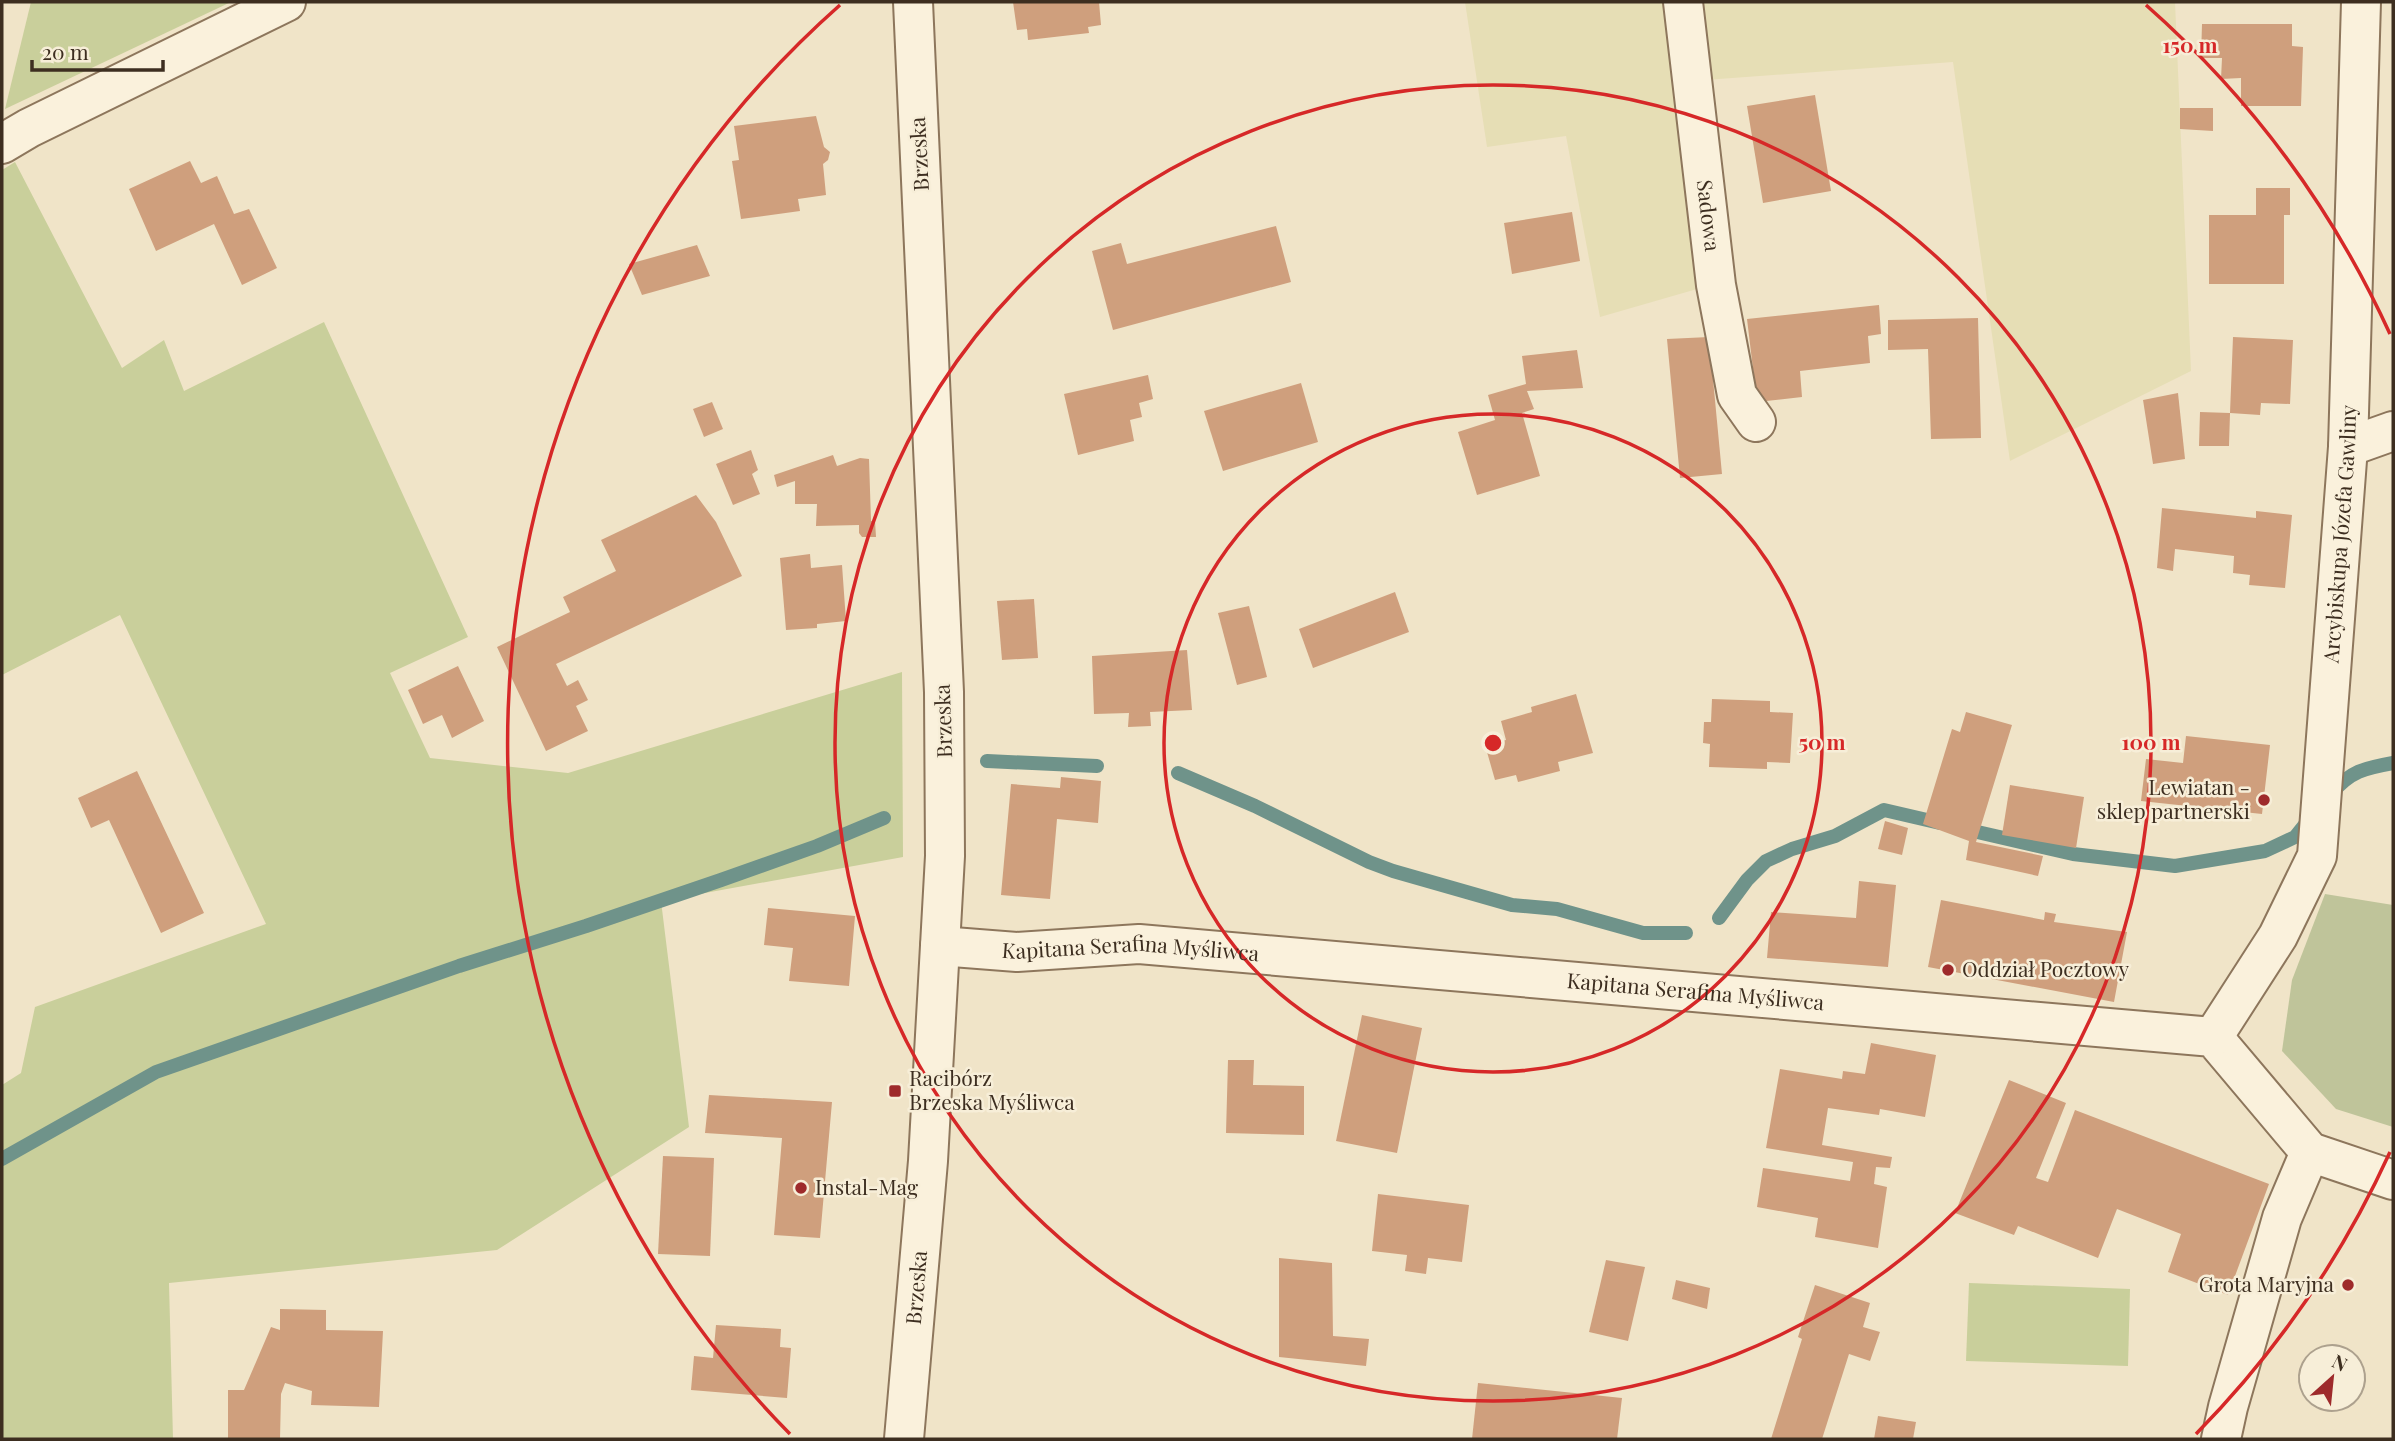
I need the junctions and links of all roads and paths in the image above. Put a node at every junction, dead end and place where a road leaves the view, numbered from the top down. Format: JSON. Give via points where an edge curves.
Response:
{"nodes":[{"id":1,"x":286,"y":2,"type":"edge"},
{"id":2,"x":913,"y":2,"type":"edge"},
{"id":3,"x":1683,"y":2,"type":"edge"},
{"id":4,"x":2361,"y":2,"type":"edge"},
{"id":5,"x":2,"y":145,"type":"edge"},
{"id":6,"x":1756,"y":422,"type":"dead end"},
{"id":7,"x":2393,"y":431,"type":"edge"},
{"id":8,"x":2348,"y":447,"type":"junction"},
{"id":9,"x":940,"y":946,"type":"junction"},
{"id":10,"x":2213,"y":1037,"type":"junction"},
{"id":11,"x":2310,"y":1152,"type":"junction"},
{"id":12,"x":2393,"y":1181,"type":"edge"},
{"id":13,"x":904,"y":1439,"type":"edge"},
{"id":14,"x":2221,"y":1439,"type":"edge"}],
"edges":[{"from":1,"to":5,"type":"street"},
{"from":2,"to":9,"type":"street","name":"Brzeska","via":[[944,692],[945,856]]},
{"from":3,"to":6,"type":"street","name":"Sadowa","via":[[1716,285],[1737,395]]},
{"from":4,"to":8,"type":"street","name":"Arcybiskupa Józefa Gawliny"},
{"from":7,"to":8,"type":"street"},
{"from":8,"to":10,"type":"street","name":"Arcybiskupa Józefa Gawliny","via":[[2317,856],[2278,936]]},
{"from":9,"to":10,"type":"street","name":"Kapitana Serafina Myśliwca","via":[[1017,952],[1139,944]]},
{"from":9,"to":13,"type":"street","name":"Brzeska","via":[[928,1161]]},
{"from":10,"to":11,"type":"street"},
{"from":11,"to":12,"type":"street"},
{"from":11,"to":14,"type":"street","via":[[2283,1218]]}]}
